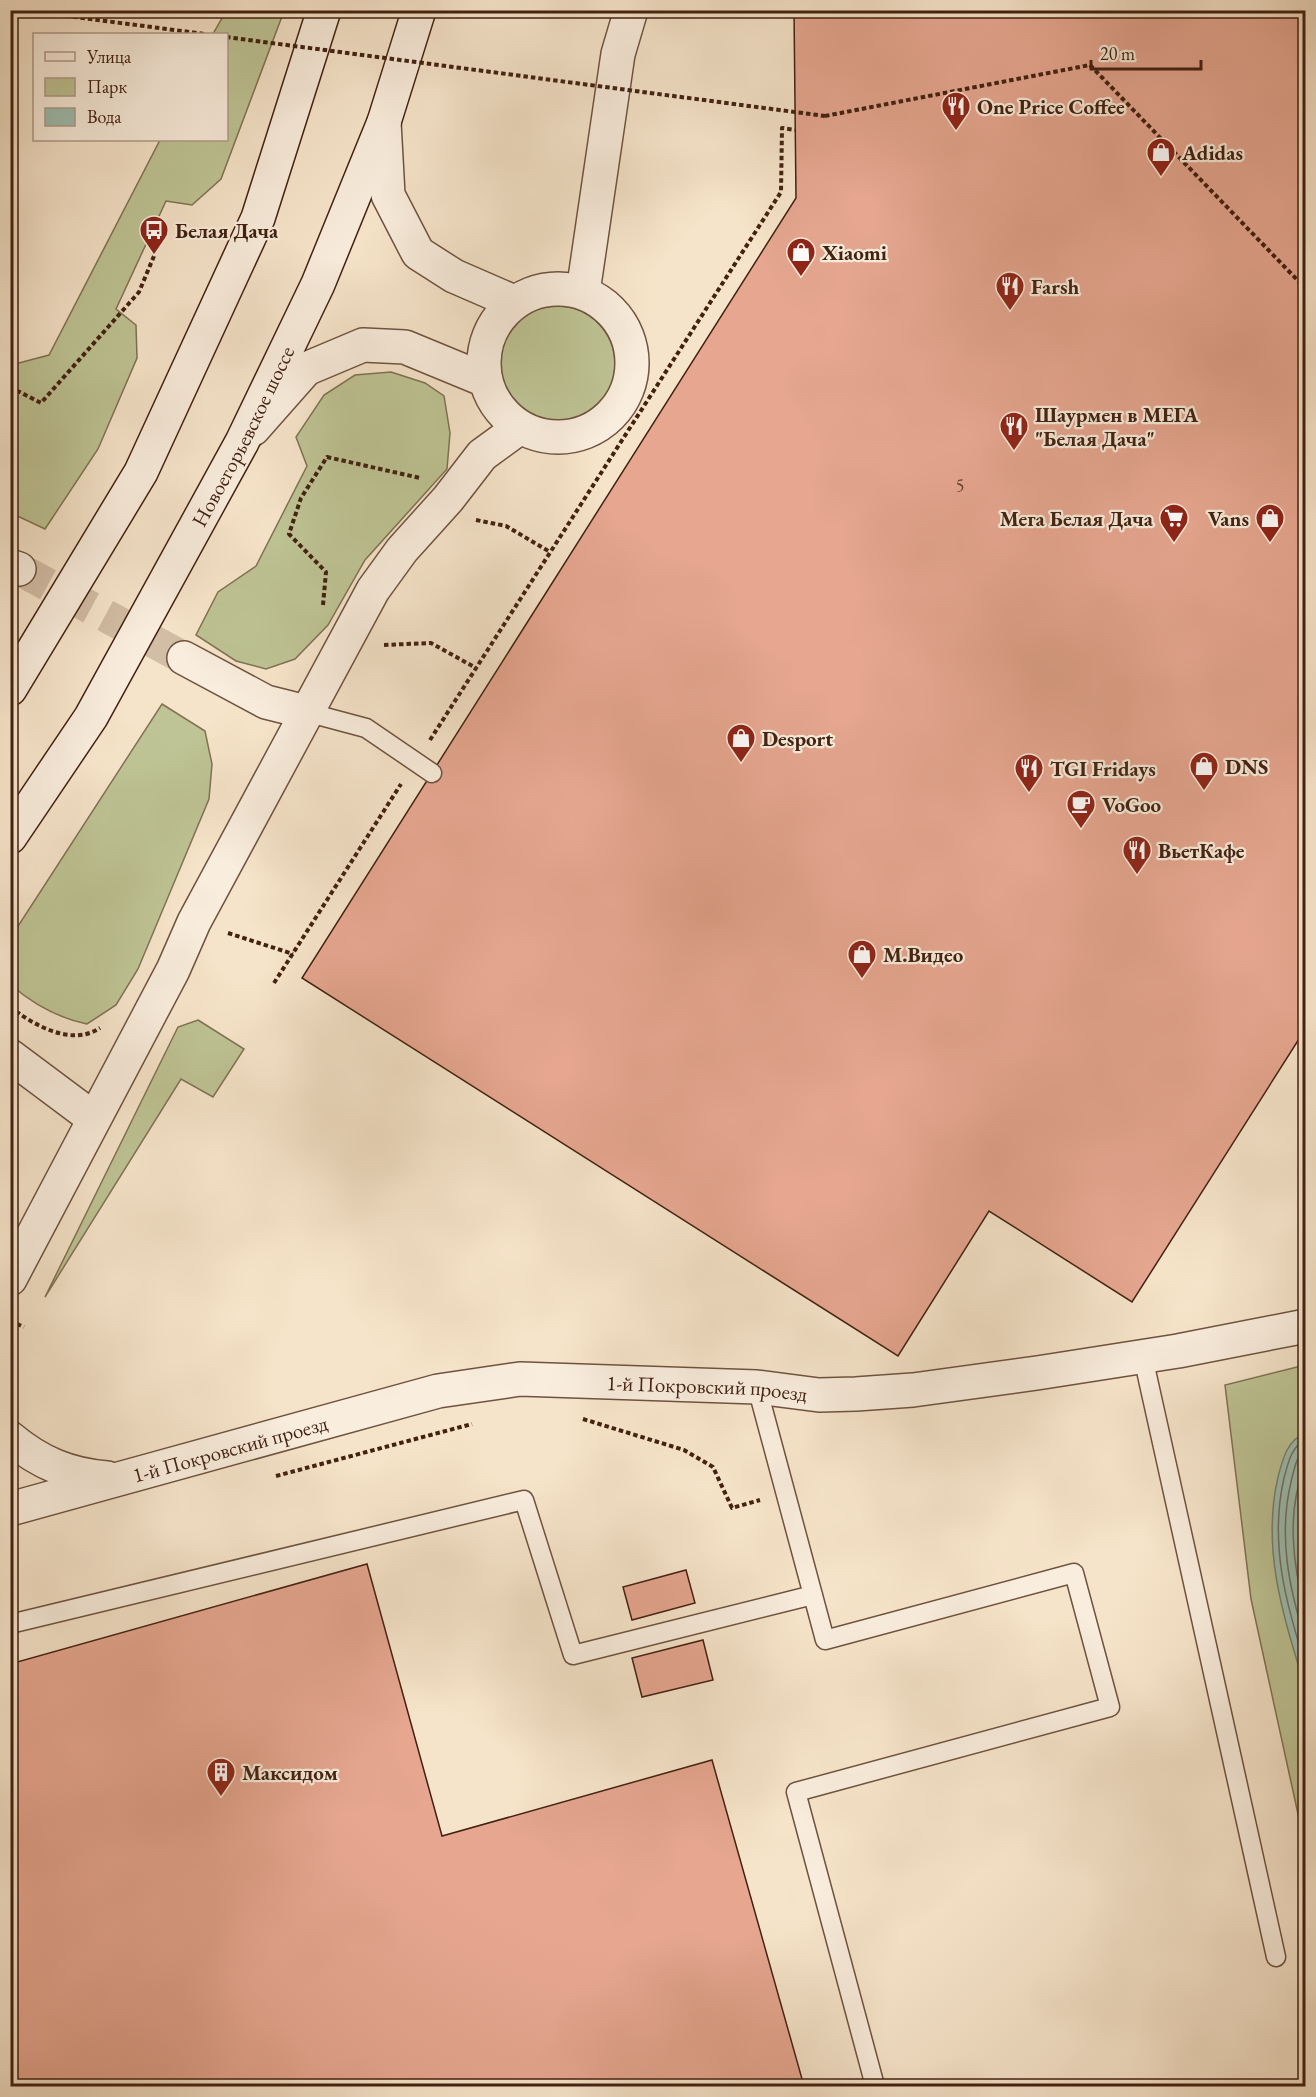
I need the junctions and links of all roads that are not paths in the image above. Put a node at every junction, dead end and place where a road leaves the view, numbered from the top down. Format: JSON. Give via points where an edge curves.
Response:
{"nodes":[{"id":1,"x":324,"y":10,"type":"edge"},
{"id":2,"x":419,"y":10,"type":"edge"},
{"id":3,"x":631,"y":10,"type":"edge"},
{"id":4,"x":384,"y":122,"type":"junction"},
{"id":5,"x":583,"y":292,"type":"junction"},
{"id":6,"x":514,"y":302,"type":"junction"},
{"id":7,"x":485,"y":380,"type":"junction"},
{"id":8,"x":519,"y":428,"type":"junction"},
{"id":9,"x":242,"y":442,"type":"junction"},
{"id":10,"x":184,"y":658,"type":"tunnel mouth"},
{"id":11,"x":10,"y":689,"type":"edge"},
{"id":12,"x":306,"y":712,"type":"junction"},
{"id":13,"x":432,"y":773,"type":"dead end"},
{"id":14,"x":10,"y":837,"type":"edge"},
{"id":15,"x":10,"y":1056,"type":"edge"},
{"id":16,"x":93,"y":1118,"type":"junction"},
{"id":17,"x":10,"y":1279,"type":"edge"},
{"id":18,"x":1305,"y":1326,"type":"edge"},
{"id":19,"x":1143,"y":1357,"type":"junction"},
{"id":20,"x":757,"y":1387,"type":"junction"},
{"id":21,"x":10,"y":1438,"type":"edge"},
{"id":22,"x":115,"y":1479,"type":"junction"},
{"id":23,"x":10,"y":1509,"type":"edge"},
{"id":24,"x":813,"y":1595,"type":"junction"},
{"id":25,"x":10,"y":1624,"type":"edge"},
{"id":26,"x":1276,"y":1957,"type":"dead end"},
{"id":27,"x":876,"y":2086,"type":"edge"}],
"edges":[{"from":1,"to":11,"type":"street","via":[[254,228],[141,472]]},
{"from":2,"to":4,"type":"street","name":"Новоегорьевское шоссе"},
{"from":3,"to":5,"type":"street","via":[[618,54]]},
{"from":4,"to":6,"type":"street","via":[[388,195],[418,253],[454,276]]},
{"from":4,"to":9,"type":"street","name":"Новоегорьевское шоссе","via":[[318,284]]},
{"from":5,"to":6,"type":"street","via":[[540,290]]},
{"from":5,"to":8,"type":"street","via":[[598,299],[620,319],[631,344],[633,373],[622,403],[602,424],[578,436],[547,438]]},
{"from":6,"to":7,"type":"street","via":[[496,321],[484,352]]},
{"from":7,"to":8,"type":"street","via":[[498,408]]},
{"from":7,"to":9,"type":"street","via":[[405,346],[363,345],[306,369]]},
{"from":8,"to":12,"type":"street","via":[[482,455],[402,550],[374,590]]},
{"from":9,"to":14,"type":"street","name":"Новоегорьевское шоссе","via":[[91,717]]},
{"from":10,"to":12,"type":"street","via":[[266,702]]},
{"from":12,"to":13,"type":"lane","via":[[366,728]]},
{"from":12,"to":16,"type":"street"},
{"from":15,"to":16,"type":"street"},
{"from":16,"to":17,"type":"street"},
{"from":18,"to":19,"type":"street","name":"1-й Покровский проезд"},
{"from":19,"to":20,"type":"street","name":"1-й Покровский проезд","via":[[913,1390],[819,1395]]},
{"from":19,"to":26,"type":"lane"},
{"from":20,"to":22,"type":"street","name":"1-й Покровский проезд","via":[[520,1379],[438,1391]]},
{"from":20,"to":24,"type":"lane"},
{"from":21,"to":22,"type":"street","name":"1-й Покровский проезд","via":[[50,1465],[81,1476]]},
{"from":22,"to":23,"type":"street","name":"1-й Покровский проезд"},
{"from":24,"to":25,"type":"lane","via":[[573,1655],[524,1500]]},
{"from":24,"to":27,"type":"lane","via":[[825,1640],[1074,1573],[1110,1707],[796,1792]]}]}
